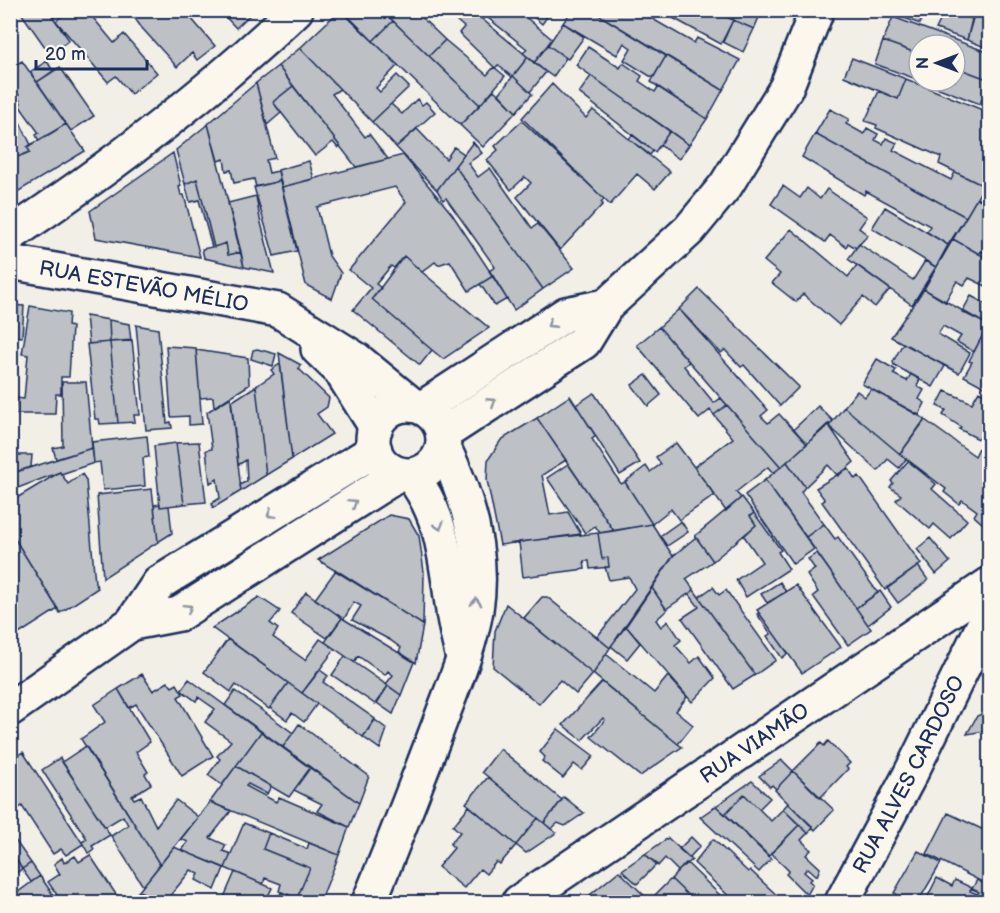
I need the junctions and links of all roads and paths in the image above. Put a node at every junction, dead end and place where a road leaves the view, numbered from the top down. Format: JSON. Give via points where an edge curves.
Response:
{"nodes":[{"id":1,"x":296,"y":10,"type":"edge"},
{"id":2,"x":817,"y":10,"type":"edge"},
{"id":3,"x":10,"y":235,"type":"edge"},
{"id":4,"x":10,"y":262,"type":"edge"},
{"id":5,"x":606,"y":306,"type":"junction"},
{"id":6,"x":278,"y":310,"type":"junction"},
{"id":7,"x":418,"y":406,"type":"junction"},
{"id":8,"x":375,"y":438,"type":"junction"},
{"id":9,"x":443,"y":440,"type":"junction"},
{"id":10,"x":405,"y":475,"type":"junction"},
{"id":11,"x":990,"y":584,"type":"edge"},
{"id":12,"x":990,"y":612,"type":"edge"},
{"id":13,"x":132,"y":623,"type":"junction"},
{"id":14,"x":463,"y":659,"type":"junction"},
{"id":15,"x":10,"y":709,"type":"edge"},
{"id":16,"x":369,"y":903,"type":"edge"},
{"id":17,"x":519,"y":903,"type":"edge"},
{"id":18,"x":842,"y":903,"type":"edge"}],
"edges":[{"from":1,"to":3,"type":"street","via":[[204,92],[60,202]]},
{"from":2,"to":5,"type":"street","via":[[786,88],[726,184],[689,230]]},
{"from":4,"to":6,"type":"street","name":"RUA ESTEVÃO MÉLIO"},
{"from":5,"to":7,"type":"street","one_way":true,"via":[[566,314]]},
{"from":9,"to":5,"type":"street","one_way":true,"via":[[584,342]]},
{"from":6,"to":7,"type":"street","name":"RUA ESTEVÃO MÉLIO"},
{"from":6,"to":8,"type":"street","name":"RUA ESTEVÃO MÉLIO","via":[[339,370]]},
{"from":7,"to":8,"type":"street","via":[[390,409]]},
{"from":7,"to":9,"type":"street","via":[[440,423]]},
{"from":8,"to":10,"type":"street","via":[[384,465]]},
{"from":8,"to":13,"type":"street","one_way":true,"via":[[159,584]]},
{"from":9,"to":10,"type":"street","via":[[432,466],[422,473]]},
{"from":14,"to":9,"type":"street","one_way":true,"via":[[477,609],[477,559],[470,514]]},
{"from":13,"to":10,"type":"street","one_way":true,"via":[[179,614]]},
{"from":10,"to":14,"type":"street","one_way":true,"via":[[425,494],[441,531]]},
{"from":11,"to":17,"type":"street","name":"RUA VIAMÃO"},
{"from":12,"to":18,"type":"street","name":"RUA ALVES CARDOSO"},
{"from":13,"to":15,"type":"street"},
{"from":14,"to":16,"type":"street"}]}
